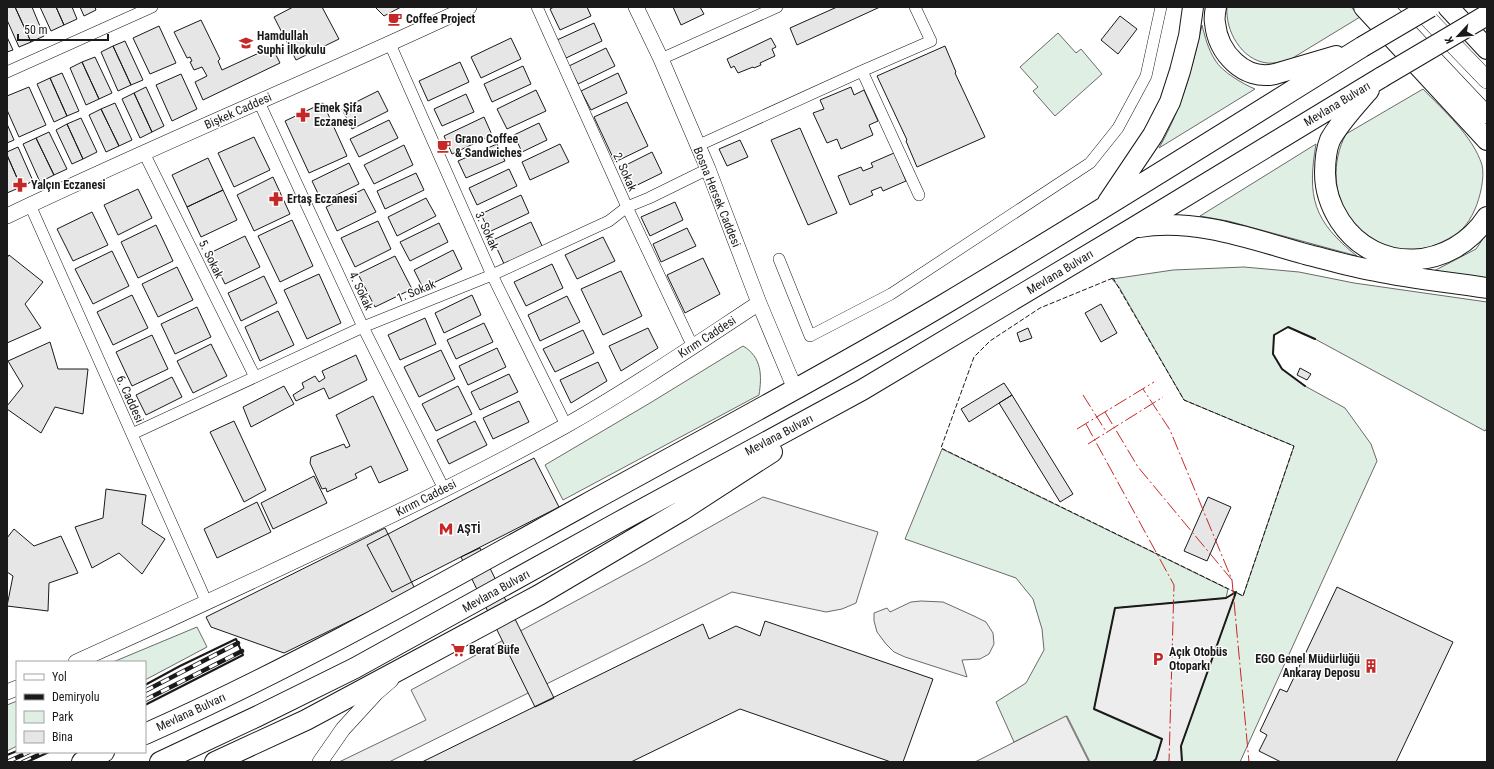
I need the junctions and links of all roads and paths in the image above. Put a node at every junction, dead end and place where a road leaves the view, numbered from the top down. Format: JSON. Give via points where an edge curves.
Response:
{"nodes":[{"id":1,"x":152,"y":7,"type":"edge"},
{"id":2,"x":467,"y":7,"type":"edge"},
{"id":3,"x":537,"y":7,"type":"edge"},
{"id":4,"x":636,"y":7,"type":"edge"},
{"id":5,"x":777,"y":7,"type":"edge"},
{"id":6,"x":915,"y":7,"type":"edge"},
{"id":7,"x":1161,"y":7,"type":"edge"},
{"id":8,"x":1194,"y":7,"type":"edge"},
{"id":9,"x":1216,"y":7,"type":"edge"},
{"id":10,"x":1364,"y":7,"type":"edge"},
{"id":11,"x":1385,"y":7,"type":"edge"},
{"id":12,"x":1417,"y":7,"type":"edge"},
{"id":13,"x":1430,"y":7,"type":"edge"},
{"id":14,"x":1448,"y":7,"type":"edge"},
{"id":15,"x":1487,"y":15,"type":"edge"},
{"id":16,"x":390,"y":44,"type":"junction"},
{"id":17,"x":1362,"y":47,"type":"junction"},
{"id":18,"x":1487,"y":49,"type":"edge"},
{"id":19,"x":661,"y":59,"type":"junction"},
{"id":20,"x":862,"y":71,"type":"junction"},
{"id":21,"x":7,"y":72,"type":"edge"},
{"id":22,"x":1382,"y":77,"type":"junction"},
{"id":23,"x":1487,"y":80,"type":"edge"},
{"id":24,"x":259,"y":102,"type":"junction"},
{"id":25,"x":1487,"y":115,"type":"edge"},
{"id":26,"x":1487,"y":140,"type":"edge"},
{"id":27,"x":697,"y":146,"type":"junction"},
{"id":28,"x":144,"y":153,"type":"junction"},
{"id":29,"x":708,"y":169,"type":"junction"},
{"id":30,"x":919,"y":195,"type":"dead end"},
{"id":31,"x":30,"y":205,"type":"junction"},
{"id":32,"x":627,"y":207,"type":"junction"},
{"id":33,"x":1104,"y":207,"type":"junction"},
{"id":34,"x":7,"y":216,"type":"edge"},
{"id":35,"x":1487,"y":217,"type":"edge"},
{"id":36,"x":1133,"y":228,"type":"junction"},
{"id":37,"x":779,"y":258,"type":"dead end"},
{"id":38,"x":492,"y":275,"type":"junction"},
{"id":39,"x":1487,"y":288,"type":"edge"},
{"id":40,"x":759,"y":303,"type":"junction"},
{"id":41,"x":363,"y":327,"type":"junction"},
{"id":42,"x":693,"y":347,"type":"junction"},
{"id":43,"x":255,"y":377,"type":"junction"},
{"id":44,"x":795,"y":389,"type":"junction"},
{"id":45,"x":862,"y":390,"type":"junction"},
{"id":46,"x":566,"y":425,"type":"junction"},
{"id":47,"x":132,"y":434,"type":"junction"},
{"id":48,"x":444,"y":489,"type":"junction"},
{"id":49,"x":207,"y":603,"type":"junction"},
{"id":50,"x":78,"y":661,"type":"edge"},
{"id":51,"x":411,"y":662,"type":"junction"},
{"id":52,"x":146,"y":734,"type":"edge"},
{"id":53,"x":102,"y":753,"type":"edge"},
{"id":54,"x":82,"y":762,"type":"edge"},
{"id":55,"x":160,"y":762,"type":"edge"},
{"id":56,"x":215,"y":762,"type":"edge"},
{"id":57,"x":320,"y":762,"type":"edge"}],
"edges":[{"from":1,"to":21,"type":"street"},
{"from":2,"to":16,"type":"street","name":"Bişkek Caddesi"},
{"from":3,"to":32,"type":"street","name":"2. Sokak"},
{"from":4,"to":19,"type":"street","name":"Bosna Hersek Caddesi"},
{"from":5,"to":19,"type":"street"},
{"from":6,"to":20,"type":"street","via":[[931,41]]},
{"from":7,"to":37,"type":"street","via":[[1146,76],[1118,128],[1090,163],[891,294],[810,336]]},
{"from":8,"to":33,"type":"highway","via":[[1189,36],[1170,102],[1153,135]]},
{"from":9,"to":17,"type":"highway","via":[[1215,22],[1219,41],[1231,59],[1243,70],[1255,75],[1275,74]]},
{"from":10,"to":26,"type":"highway"},
{"from":11,"to":25,"type":"main road"},
{"from":12,"to":23,"type":"main road"},
{"from":13,"to":17,"type":"highway","bridge":true},
{"from":14,"to":18,"type":"highway"},
{"from":15,"to":22,"type":"highway","name":"Mevlana Bulvarı","bridge":true},
{"from":16,"to":24,"type":"street","name":"Bişkek Caddesi"},
{"from":16,"to":38,"type":"street","name":"3. Sokak"},
{"from":17,"to":33,"type":"highway","name":"Mevlana Bulvarı"},
{"from":19,"to":27,"type":"street","name":"Bosna Hersek Caddesi"},
{"from":20,"to":27,"type":"street"},
{"from":20,"to":30,"type":"street"},
{"from":22,"to":35,"type":"highway","via":[[1338,127],[1330,141],[1326,158],[1325,183],[1331,206],[1346,230],[1382,255],[1408,260],[1427,259],[1467,241]]},
{"from":22,"to":36,"type":"highway","name":"Mevlana Bulvarı"},
{"from":24,"to":28,"type":"street","name":"Bişkek Caddesi"},
{"from":24,"to":41,"type":"street","name":"4. Sokak"},
{"from":27,"to":29,"type":"street","name":"Bosna Hersek Caddesi"},
{"from":28,"to":31,"type":"street","name":"Bişkek Caddesi"},
{"from":28,"to":43,"type":"street","name":"5. Sokak"},
{"from":29,"to":32,"type":"street","name":"1. Sokak"},
{"from":29,"to":40,"type":"street","name":"Bosna Hersek Caddesi"},
{"from":31,"to":34,"type":"street","name":"Bişkek Caddesi"},
{"from":31,"to":47,"type":"street","name":"6. Caddesi"},
{"from":32,"to":38,"type":"street","name":"1. Sokak","via":[[609,221]]},
{"from":32,"to":42,"type":"street","name":"2. Sokak"},
{"from":33,"to":44,"type":"highway","name":"Mevlana Bulvarı","via":[[941,306]]},
{"from":36,"to":39,"type":"highway","via":[[1159,224],[1205,228],[1376,271]]},
{"from":36,"to":45,"type":"highway","name":"Mevlana Bulvarı"},
{"from":38,"to":41,"type":"street","name":"1. Sokak"},
{"from":38,"to":46,"type":"street","name":"3. Sokak"},
{"from":40,"to":42,"type":"street","name":"Kırım Caddesi"},
{"from":40,"to":44,"type":"street","name":"Bosna Hersek Caddesi"},
{"from":41,"to":43,"type":"street","name":"1. Sokak"},
{"from":41,"to":48,"type":"street","name":"4. Sokak"},
{"from":42,"to":46,"type":"street","name":"Kırım Caddesi"},
{"from":43,"to":47,"type":"street","name":"1. Sokak"},
{"from":44,"to":52,"type":"highway","name":"Mevlana Bulvarı","via":[[383,616]]},
{"from":45,"to":51,"type":"highway","via":[[681,512],[539,594]]},
{"from":45,"to":55,"type":"highway","name":"Mevlana Bulvarı","via":[[355,668]]},
{"from":46,"to":48,"type":"street","name":"Kırım Caddesi"},
{"from":47,"to":49,"type":"street","name":"6. Caddesi"},
{"from":48,"to":49,"type":"street","name":"Kırım Caddesi"},
{"from":49,"to":50,"type":"street","name":"Kırım Caddesi"},
{"from":51,"to":56,"type":"highway","via":[[306,720]]},
{"from":51,"to":57,"type":"street","via":[[376,693],[343,729]]},
{"from":53,"to":54,"type":"highway"}]}
